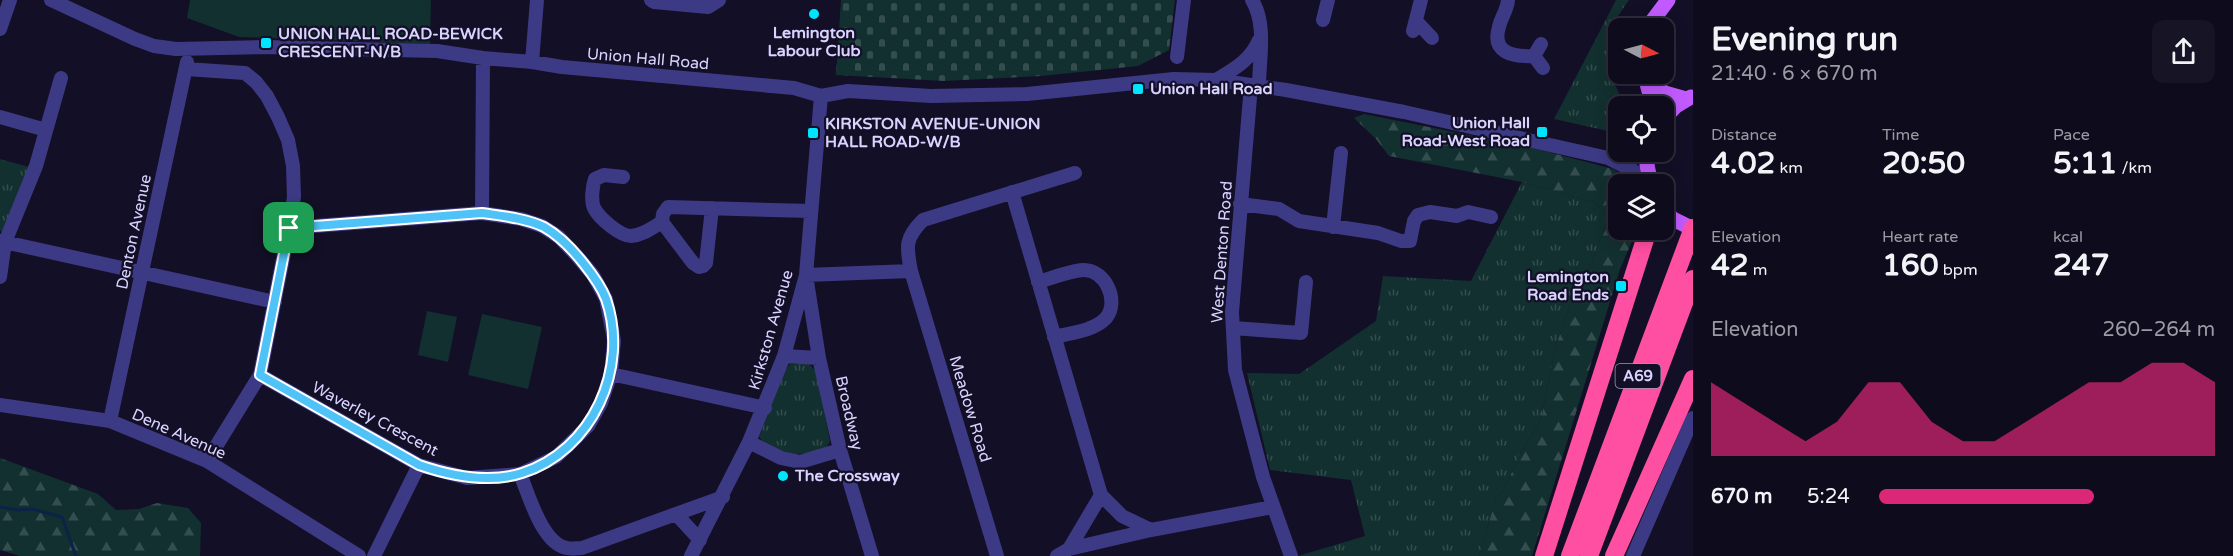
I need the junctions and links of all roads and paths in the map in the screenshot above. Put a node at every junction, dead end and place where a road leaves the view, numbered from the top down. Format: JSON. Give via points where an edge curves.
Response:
{"nodes":[{"id":1,"x":10,"y":0,"type":"edge"},
{"id":2,"x":51,"y":0,"type":"edge"},
{"id":3,"x":537,"y":0,"type":"edge"},
{"id":4,"x":651,"y":0,"type":"edge"},
{"id":5,"x":719,"y":0,"type":"edge"},
{"id":6,"x":1184,"y":0,"type":"edge"},
{"id":7,"x":1252,"y":0,"type":"edge"},
{"id":8,"x":1328,"y":0,"type":"edge"},
{"id":9,"x":1421,"y":0,"type":"edge"},
{"id":10,"x":1508,"y":0,"type":"edge"},
{"id":11,"x":1668,"y":0,"type":"edge"},
{"id":12,"x":1654,"y":18,"type":"edge"},
{"id":13,"x":1323,"y":20,"type":"dead end"},
{"id":14,"x":0,"y":29,"type":"edge"},
{"id":15,"x":1432,"y":38,"type":"dead end"},
{"id":16,"x":1260,"y":39,"type":"junction"},
{"id":17,"x":190,"y":50,"type":"junction"},
{"id":18,"x":1177,"y":57,"type":"dead end"},
{"id":19,"x":483,"y":58,"type":"junction"},
{"id":20,"x":532,"y":62,"type":"junction"},
{"id":21,"x":1543,"y":68,"type":"dead end"},
{"id":22,"x":186,"y":69,"type":"junction"},
{"id":23,"x":61,"y":78,"type":"dead end"},
{"id":24,"x":1216,"y":80,"type":"junction"},
{"id":25,"x":1653,"y":84,"type":"edge"},
{"id":26,"x":1255,"y":86,"type":"junction"},
{"id":27,"x":821,"y":96,"type":"junction"},
{"id":28,"x":1689,"y":98,"type":"edge"},
{"id":29,"x":1674,"y":111,"type":"edge"},
{"id":30,"x":0,"y":117,"type":"edge"},
{"id":31,"x":46,"y":130,"type":"junction"},
{"id":32,"x":1341,"y":153,"type":"dead end"},
{"id":33,"x":1608,"y":158,"type":"edge"},
{"id":34,"x":1616,"y":162,"type":"edge"},
{"id":35,"x":1075,"y":173,"type":"dead end"},
{"id":36,"x":1638,"y":174,"type":"edge"},
{"id":37,"x":623,"y":177,"type":"dead end"},
{"id":38,"x":1012,"y":192,"type":"junction"},
{"id":39,"x":1240,"y":204,"type":"junction"},
{"id":40,"x":712,"y":208,"type":"junction"},
{"id":41,"x":811,"y":211,"type":"junction"},
{"id":42,"x":482,"y":213,"type":"junction"},
{"id":43,"x":1491,"y":217,"type":"dead end"},
{"id":44,"x":1674,"y":218,"type":"edge"},
{"id":45,"x":662,"y":222,"type":"junction"},
{"id":46,"x":1333,"y":227,"type":"junction"},
{"id":47,"x":289,"y":228,"type":"junction"},
{"id":48,"x":1693,"y":229,"type":"edge"},
{"id":49,"x":1645,"y":240,"type":"edge"},
{"id":50,"x":2,"y":242,"type":"edge"},
{"id":51,"x":911,"y":271,"type":"junction"},
{"id":52,"x":142,"y":274,"type":"junction"},
{"id":53,"x":806,"y":275,"type":"junction"},
{"id":54,"x":0,"y":277,"type":"edge"},
{"id":55,"x":1693,"y":279,"type":"edge"},
{"id":56,"x":1038,"y":282,"type":"junction"},
{"id":57,"x":1306,"y":282,"type":"dead end"},
{"id":58,"x":275,"y":302,"type":"junction"},
{"id":59,"x":1233,"y":328,"type":"junction"},
{"id":60,"x":1054,"y":337,"type":"junction"},
{"id":61,"x":784,"y":356,"type":"junction"},
{"id":62,"x":819,"y":358,"type":"junction"},
{"id":63,"x":611,"y":374,"type":"junction"},
{"id":64,"x":260,"y":375,"type":"junction"},
{"id":65,"x":1693,"y":379,"type":"edge"},
{"id":66,"x":0,"y":405,"type":"edge"},
{"id":67,"x":765,"y":408,"type":"junction"},
{"id":68,"x":1693,"y":418,"type":"edge"},
{"id":69,"x":110,"y":421,"type":"junction"},
{"id":70,"x":750,"y":442,"type":"junction"},
{"id":71,"x":840,"y":450,"type":"junction"},
{"id":72,"x":207,"y":461,"type":"junction"},
{"id":73,"x":419,"y":465,"type":"junction"},
{"id":74,"x":520,"y":474,"type":"junction"},
{"id":75,"x":1101,"y":495,"type":"junction"},
{"id":76,"x":723,"y":497,"type":"junction"},
{"id":77,"x":1273,"y":507,"type":"junction"},
{"id":78,"x":676,"y":514,"type":"junction"},
{"id":79,"x":1151,"y":530,"type":"junction"},
{"id":80,"x":700,"y":540,"type":"junction"},
{"id":81,"x":1063,"y":552,"type":"edge"},
{"id":82,"x":359,"y":556,"type":"edge"},
{"id":83,"x":374,"y":556,"type":"edge"},
{"id":84,"x":692,"y":556,"type":"edge"},
{"id":85,"x":872,"y":556,"type":"edge"},
{"id":86,"x":997,"y":556,"type":"edge"},
{"id":87,"x":1291,"y":556,"type":"edge"},
{"id":88,"x":1544,"y":556,"type":"edge"},
{"id":89,"x":1570,"y":556,"type":"edge"},
{"id":90,"x":1589,"y":556,"type":"edge"},
{"id":91,"x":1614,"y":556,"type":"edge"},
{"id":92,"x":1633,"y":556,"type":"edge"}],
"edges":[{"from":1,"to":14,"type":"street"},
{"from":2,"to":17,"type":"street","name":"Union Hall Road","via":[[154,46]]},
{"from":3,"to":20,"type":"street"},
{"from":4,"to":5,"type":"street","via":[[708,7]]},
{"from":6,"to":18,"type":"street"},
{"from":7,"to":16,"type":"street","name":"West Denton Road"},
{"from":8,"to":13,"type":"street"},
{"from":9,"to":15,"type":"street","via":[[1415,26]]},
{"from":10,"to":21,"type":"street","via":[[1498,29],[1501,48],[1516,56],[1537,50]]},
{"from":11,"to":12,"type":"main road"},
{"from":16,"to":24,"type":"street","via":[[1244,63]]},
{"from":16,"to":26,"type":"street","name":"West Denton Road"},
{"from":17,"to":19,"type":"street","name":"Union Hall Road","via":[[267,47],[431,51]]},
{"from":17,"to":22,"type":"street","name":"Denton Avenue"},
{"from":19,"to":20,"type":"street","name":"Union Hall Road"},
{"from":19,"to":42,"type":"street"},
{"from":20,"to":27,"type":"street","name":"Union Hall Road","via":[[794,88]]},
{"from":22,"to":47,"type":"street","via":[[245,73],[267,96],[290,148],[294,197]]},
{"from":22,"to":52,"type":"street","name":"Denton Avenue"},
{"from":23,"to":31,"type":"street"},
{"from":24,"to":26,"type":"street","name":"Union Hall Road"},
{"from":24,"to":27,"type":"street","name":"Union Hall Road","via":[[1174,78],[1027,94],[931,96],[848,91]]},
{"from":25,"to":28,"type":"main road","via":[[1665,93]]},
{"from":26,"to":33,"type":"street","name":"Union Hall Road","via":[[1404,112]]},
{"from":26,"to":39,"type":"street","name":"West Denton Road"},
{"from":27,"to":41,"type":"street","name":"Kirkston Avenue"},
{"from":28,"to":29,"type":"main road"},
{"from":30,"to":31,"type":"street"},
{"from":31,"to":50,"type":"street","via":[[36,166]]},
{"from":32,"to":46,"type":"street"},
{"from":34,"to":36,"type":"street"},
{"from":35,"to":38,"type":"street","name":"Meadow Road"},
{"from":37,"to":45,"type":"street","via":[[604,175],[595,179],[592,205],[596,211],[617,232],[629,236],[642,234]]},
{"from":38,"to":51,"type":"street","name":"Meadow Road","via":[[923,220],[910,233],[907,250]]},
{"from":38,"to":56,"type":"street"},
{"from":39,"to":46,"type":"street","via":[[1279,209],[1299,221]]},
{"from":39,"to":59,"type":"street","name":"West Denton Road"},
{"from":40,"to":41,"type":"street"},
{"from":40,"to":45,"type":"street","via":[[668,207]]},
{"from":40,"to":45,"type":"street","via":[[704,267],[693,262]]},
{"from":41,"to":53,"type":"street","name":"Kirkston Avenue"},
{"from":42,"to":47,"type":"street","name":"Waverley Crescent"},
{"from":42,"to":63,"type":"street","name":"Waverley Crescent","via":[[542,226],[559,237],[593,275],[606,299],[614,340]]},
{"from":43,"to":46,"type":"street","via":[[1468,212],[1457,216],[1430,212],[1418,215],[1410,241],[1401,242],[1378,233]]},
{"from":44,"to":48,"type":"main road"},
{"from":47,"to":58,"type":"street"},
{"from":48,"to":89,"type":"highway","number":"A69"},
{"from":49,"to":88,"type":"highway"},
{"from":50,"to":52,"type":"street"},
{"from":50,"to":54,"type":"street"},
{"from":51,"to":53,"type":"street"},
{"from":51,"to":86,"type":"street","name":"Meadow Road"},
{"from":52,"to":58,"type":"street"},
{"from":52,"to":69,"type":"street","name":"Denton Avenue"},
{"from":53,"to":61,"type":"street","name":"Kirkston Avenue"},
{"from":53,"to":62,"type":"street","name":"Broadway"},
{"from":55,"to":90,"type":"highway","number":"A69"},
{"from":56,"to":60,"type":"street"},
{"from":56,"to":60,"type":"street","via":[[1084,270],[1097,273],[1106,282],[1111,303],[1107,316],[1096,326]]},
{"from":57,"to":59,"type":"street","via":[[1300,333]]},
{"from":58,"to":64,"type":"street"},
{"from":59,"to":77,"type":"street","name":"West Denton Road","via":[[1235,369]]},
{"from":60,"to":75,"type":"street"},
{"from":61,"to":62,"type":"street"},
{"from":61,"to":67,"type":"street","name":"Kirkston Avenue"},
{"from":62,"to":71,"type":"street","name":"Broadway"},
{"from":63,"to":67,"type":"street"},
{"from":63,"to":74,"type":"street","name":"Waverley Crescent","via":[[588,426],[556,457]]},
{"from":64,"to":72,"type":"street"},
{"from":64,"to":73,"type":"street","name":"Waverley Crescent"},
{"from":65,"to":91,"type":"highway"},
{"from":66,"to":69,"type":"street","name":"Dene Avenue"},
{"from":67,"to":70,"type":"street","name":"Kirkston Avenue"},
{"from":68,"to":92,"type":"street"},
{"from":69,"to":72,"type":"street","name":"Dene Avenue"},
{"from":70,"to":71,"type":"street","via":[[781,458],[800,462]]},
{"from":70,"to":76,"type":"street","name":"Kirkston Avenue"},
{"from":71,"to":85,"type":"street","name":"Broadway"},
{"from":72,"to":82,"type":"street","name":"Dene Avenue"},
{"from":73,"to":74,"type":"street","name":"Waverley Crescent","via":[[466,478]]},
{"from":73,"to":83,"type":"street"},
{"from":74,"to":78,"type":"street","via":[[541,526],[554,542],[566,548],[582,548]]},
{"from":75,"to":79,"type":"street","via":[[1122,516]]},
{"from":75,"to":81,"type":"street"},
{"from":76,"to":78,"type":"street"},
{"from":76,"to":80,"type":"street","name":"Kirkston Avenue"},
{"from":77,"to":79,"type":"street"},
{"from":77,"to":87,"type":"street","name":"West Denton Road"},
{"from":78,"to":80,"type":"street"},
{"from":79,"to":81,"type":"street"},
{"from":80,"to":84,"type":"street","name":"Kirkston Avenue"}]}
